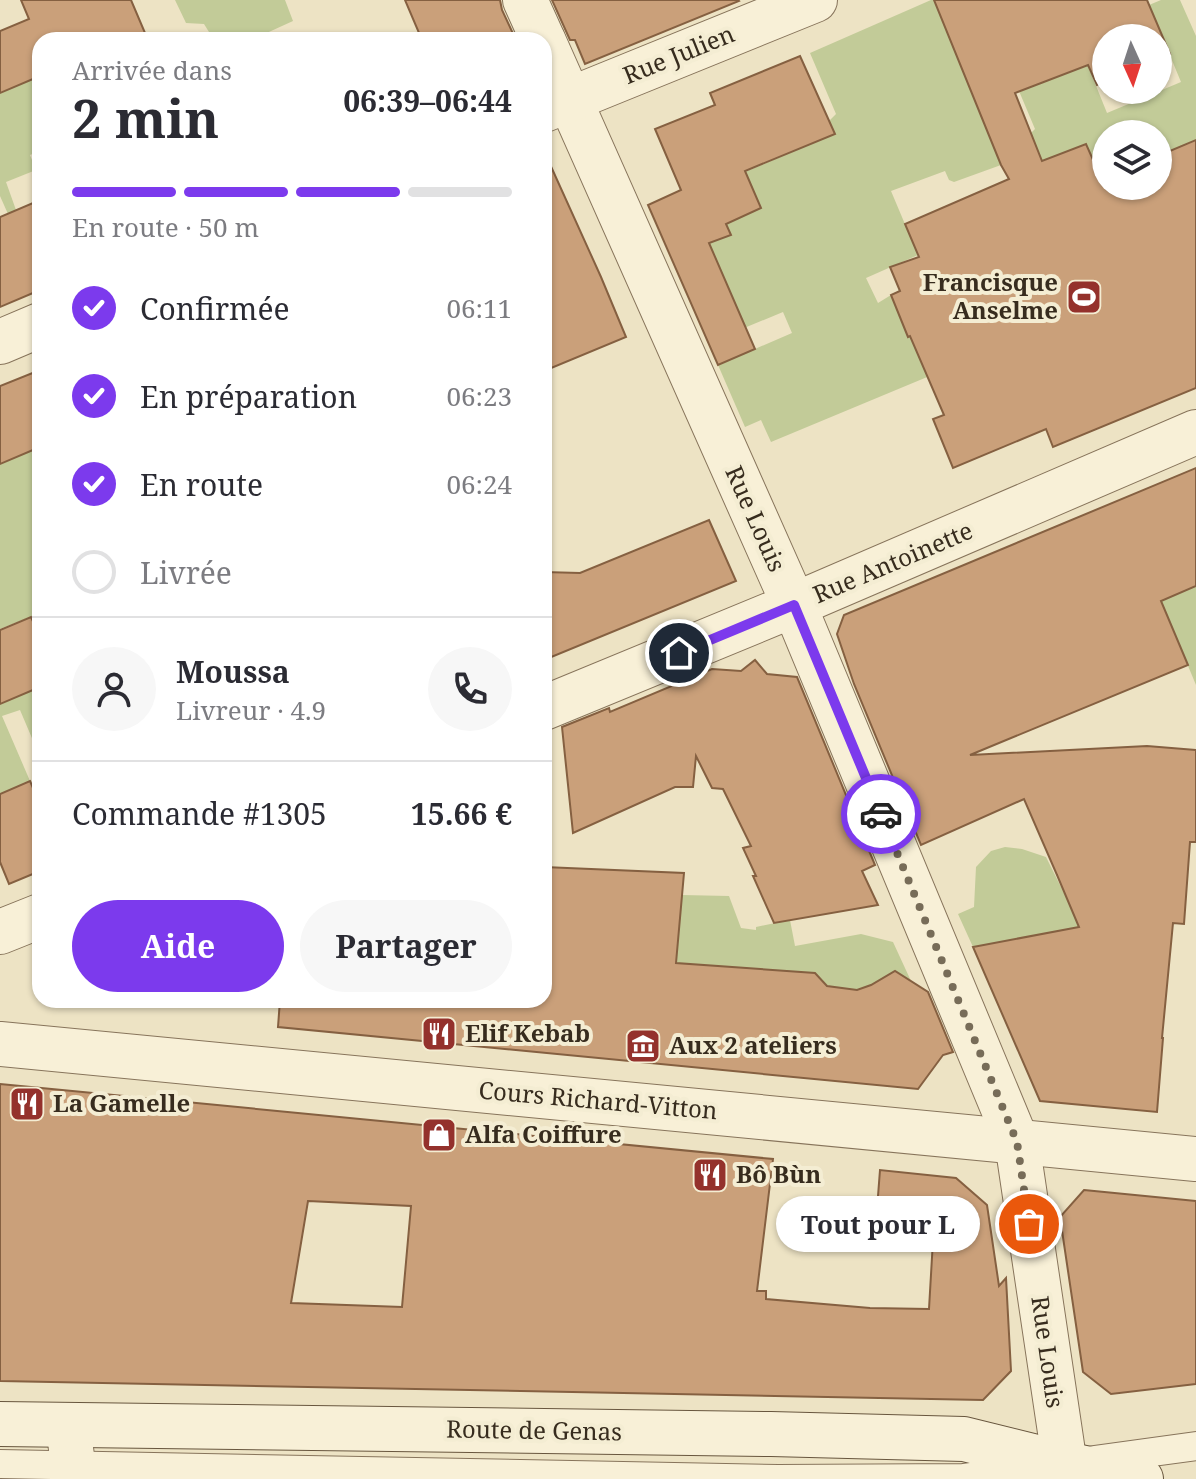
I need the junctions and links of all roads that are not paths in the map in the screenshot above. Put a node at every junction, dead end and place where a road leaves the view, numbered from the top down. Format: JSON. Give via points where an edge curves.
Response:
{"nodes":[{"id":1,"x":525,"y":0,"type":"edge"},
{"id":2,"x":815,"y":0,"type":"edge"},
{"id":3,"x":540,"y":32,"type":"edge"},
{"id":4,"x":552,"y":80,"type":"edge"},
{"id":5,"x":557,"y":105,"type":"edge"},
{"id":6,"x":32,"y":328,"type":"edge"},
{"id":7,"x":0,"y":342,"type":"edge"},
{"id":8,"x":1196,"y":432,"type":"edge"},
{"id":9,"x":794,"y":605,"type":"junction"},
{"id":10,"x":552,"y":705,"type":"edge"},
{"id":11,"x":32,"y":919,"type":"edge"},
{"id":12,"x":0,"y":932,"type":"edge"},
{"id":13,"x":0,"y":1044,"type":"edge"},
{"id":14,"x":1017,"y":1142,"type":"junction"},
{"id":15,"x":1196,"y":1159,"type":"edge"},
{"id":16,"x":0,"y":1424,"type":"edge"},
{"id":17,"x":771,"y":1434,"type":"junction"},
{"id":18,"x":1196,"y":1446,"type":"edge"},
{"id":19,"x":72,"y":1457,"type":"edge"},
{"id":20,"x":0,"y":1464,"type":"edge"},
{"id":21,"x":1066,"y":1471,"type":"edge"},
{"id":22,"x":778,"y":1479,"type":"edge"},
{"id":23,"x":1141,"y":1479,"type":"edge"}],
"edges":[{"from":1,"to":3,"type":"street","name":"Rue Louis"},
{"from":2,"to":5,"type":"street","name":"Rue Julien"},
{"from":4,"to":5,"type":"street","name":"Rue Louis"},
{"from":5,"to":9,"type":"street","name":"Rue Louis"},
{"from":6,"to":7,"type":"street"},
{"from":8,"to":9,"type":"street","name":"Rue Antoinette"},
{"from":9,"to":10,"type":"street","name":"Rue Antoinette"},
{"from":9,"to":14,"type":"street","name":"Rue Louis"},
{"from":11,"to":12,"type":"street"},
{"from":13,"to":14,"type":"street","name":"Cours Richard-Vitton"},
{"from":14,"to":15,"type":"street","name":"Cours Richard-Vitton"},
{"from":14,"to":21,"type":"street","name":"Rue Louis"},
{"from":16,"to":19,"type":"street","name":"Route de Genas"},
{"from":17,"to":19,"type":"street","name":"Route de Genas"},
{"from":17,"to":21,"type":"street","name":"Route de Genas","via":[[964,1439]]},
{"from":17,"to":22,"type":"lane"},
{"from":18,"to":21,"type":"lane","name":"Route de Genas"},
{"from":19,"to":20,"type":"lane","name":"Route de Genas"},
{"from":19,"to":22,"type":"lane","name":"Route de Genas"},
{"from":21,"to":22,"type":"lane","name":"Route de Genas","via":[[963,1478]]},
{"from":21,"to":23,"type":"street","name":"Route de Genas"}]}
